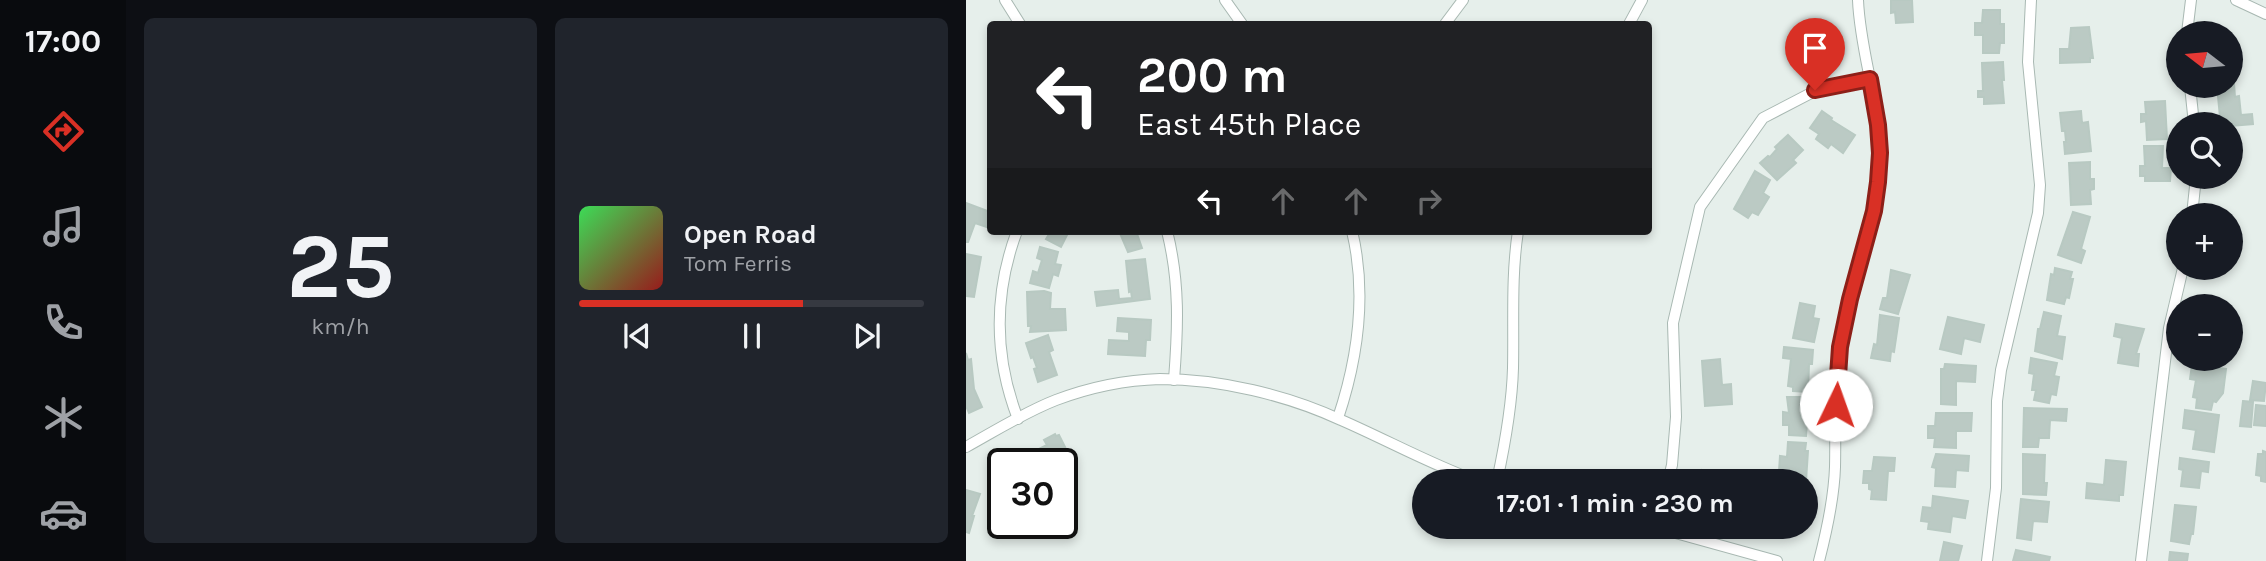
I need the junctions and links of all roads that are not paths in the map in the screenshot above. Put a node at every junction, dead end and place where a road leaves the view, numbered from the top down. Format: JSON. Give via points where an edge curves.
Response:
{"nodes":[{"id":1,"x":1005,"y":0,"type":"edge"},
{"id":2,"x":1463,"y":0,"type":"edge"},
{"id":3,"x":1642,"y":0,"type":"edge"},
{"id":4,"x":1858,"y":0,"type":"edge"},
{"id":5,"x":2031,"y":0,"type":"edge"},
{"id":6,"x":2191,"y":0,"type":"edge"},
{"id":7,"x":2236,"y":0,"type":"edge"},
{"id":8,"x":1227,"y":1,"type":"edge"},
{"id":9,"x":2266,"y":13,"type":"edge"},
{"id":10,"x":1018,"y":21,"type":"edge"},
{"id":11,"x":1240,"y":21,"type":"edge"},
{"id":12,"x":1447,"y":21,"type":"edge"},
{"id":13,"x":1631,"y":21,"type":"edge"},
{"id":14,"x":2189,"y":21,"type":"edge"},
{"id":15,"x":1870,"y":79,"type":"junction"},
{"id":16,"x":1016,"y":235,"type":"edge"},
{"id":17,"x":1168,"y":235,"type":"edge"},
{"id":18,"x":1352,"y":235,"type":"edge"},
{"id":19,"x":1518,"y":235,"type":"edge"},
{"id":20,"x":2180,"y":280,"type":"edge"},
{"id":21,"x":1174,"y":380,"type":"junction"},
{"id":22,"x":1338,"y":418,"type":"junction"},
{"id":23,"x":1018,"y":419,"type":"junction"},
{"id":24,"x":966,"y":447,"type":"edge"},
{"id":25,"x":1447,"y":469,"type":"edge"},
{"id":26,"x":1499,"y":469,"type":"edge"},
{"id":27,"x":1671,"y":469,"type":"edge"},
{"id":28,"x":1699,"y":539,"type":"edge"},
{"id":29,"x":1777,"y":561,"type":"edge"},
{"id":30,"x":1819,"y":561,"type":"edge"},
{"id":31,"x":1987,"y":561,"type":"edge"},
{"id":32,"x":2141,"y":561,"type":"edge"}],
"edges":[{"from":1,"to":10,"type":"street"},
{"from":2,"to":12,"type":"street"},
{"from":3,"to":13,"type":"street"},
{"from":4,"to":15,"type":"street"},
{"from":5,"to":31,"type":"street","via":[[2028,62],[2039,194],[2001,370],[1996,488]]},
{"from":6,"to":14,"type":"street"},
{"from":7,"to":9,"type":"street"},
{"from":8,"to":11,"type":"street"},
{"from":15,"to":27,"type":"street","via":[[1815,90],[1763,118],[1700,207],[1673,323],[1676,417]]},
{"from":15,"to":30,"type":"street","via":[[1878,125],[1878,182],[1840,347],[1834,478]]},
{"from":16,"to":23,"type":"street","via":[[1006,263],[999,334],[1005,382]]},
{"from":17,"to":21,"type":"street","via":[[1178,283]]},
{"from":18,"to":22,"type":"street","via":[[1358,332],[1350,382]]},
{"from":19,"to":26,"type":"street","via":[[1513,369]]},
{"from":20,"to":32,"type":"street","via":[[2169,328]]},
{"from":21,"to":22,"type":"street","via":[[1271,396]]},
{"from":21,"to":23,"type":"street","via":[[1092,389],[1053,401]]},
{"from":22,"to":25,"type":"street"},
{"from":23,"to":24,"type":"street"},
{"from":28,"to":29,"type":"street"}]}
